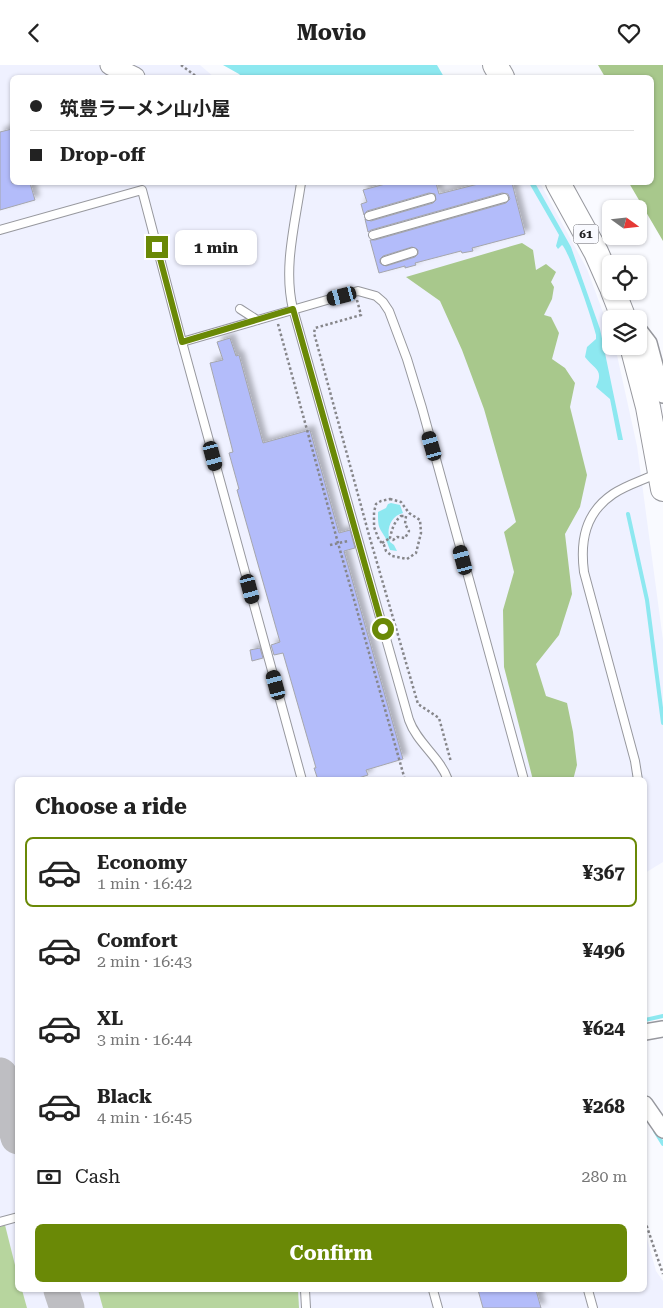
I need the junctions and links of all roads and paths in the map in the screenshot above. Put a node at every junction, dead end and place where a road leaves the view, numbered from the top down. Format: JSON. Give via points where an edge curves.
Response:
{"nodes":[{"id":1,"x":110,"y":65,"type":"edge"},
{"id":2,"x":181,"y":65,"type":"edge"},
{"id":3,"x":131,"y":75,"type":"edge"},
{"id":4,"x":194,"y":75,"type":"edge"},
{"id":5,"x":301,"y":185,"type":"edge"},
{"id":6,"x":559,"y":185,"type":"edge"},
{"id":7,"x":431,"y":197,"type":"dead end"},
{"id":8,"x":504,"y":198,"type":"dead end"},
{"id":9,"x":369,"y":216,"type":"dead end"},
{"id":10,"x":0,"y":229,"type":"edge"},
{"id":11,"x":373,"y":235,"type":"dead end"},
{"id":12,"x":413,"y":252,"type":"dead end"},
{"id":13,"x":385,"y":261,"type":"dead end"},
{"id":14,"x":602,"y":266,"type":"edge"},
{"id":15,"x":356,"y":292,"type":"junction"},
{"id":16,"x":240,"y":309,"type":"dead end"},
{"id":17,"x":293,"y":309,"type":"junction"},
{"id":18,"x":257,"y":320,"type":"junction"},
{"id":19,"x":278,"y":321,"type":"dead end"},
{"id":20,"x":647,"y":340,"type":"edge"},
{"id":21,"x":182,"y":342,"type":"junction"},
{"id":22,"x":634,"y":355,"type":"edge"},
{"id":23,"x":663,"y":395,"type":"edge"},
{"id":24,"x":662,"y":478,"type":"edge"},
{"id":25,"x":409,"y":513,"type":"junction"},
{"id":26,"x":406,"y":516,"type":"junction"},
{"id":27,"x":390,"y":537,"type":"junction"},
{"id":28,"x":382,"y":543,"type":"junction"},
{"id":29,"x":451,"y":762,"type":"dead end"},
{"id":30,"x":301,"y":777,"type":"edge"},
{"id":31,"x":404,"y":777,"type":"edge"},
{"id":32,"x":447,"y":777,"type":"edge"},
{"id":33,"x":523,"y":777,"type":"edge"},
{"id":34,"x":637,"y":777,"type":"edge"},
{"id":35,"x":663,"y":1029,"type":"edge"},
{"id":36,"x":647,"y":1033,"type":"edge"},
{"id":37,"x":647,"y":1107,"type":"edge"},
{"id":38,"x":663,"y":1130,"type":"edge"},
{"id":39,"x":15,"y":1218,"type":"edge"},
{"id":40,"x":0,"y":1222,"type":"edge"},
{"id":41,"x":647,"y":1227,"type":"edge"},
{"id":42,"x":663,"y":1274,"type":"edge"},
{"id":43,"x":305,"y":1292,"type":"edge"},
{"id":44,"x":434,"y":1292,"type":"edge"},
{"id":45,"x":588,"y":1292,"type":"edge"},
{"id":46,"x":306,"y":1308,"type":"edge"},
{"id":47,"x":438,"y":1308,"type":"edge"},
{"id":48,"x":592,"y":1308,"type":"edge"}],
"edges":[{"from":1,"to":3,"type":"street"},
{"from":2,"to":4,"type":"path"},
{"from":5,"to":17,"type":"lane","via":[[290,264]]},
{"from":6,"to":14,"type":"main road","number":"61"},
{"from":7,"to":9,"type":"lane"},
{"from":8,"to":11,"type":"lane"},
{"from":10,"to":21,"type":"lane","via":[[142,190]]},
{"from":12,"to":13,"type":"lane"},
{"from":15,"to":17,"type":"lane"},
{"from":15,"to":29,"type":"path","via":[[361,315],[315,328],[314,333],[418,704],[438,718]]},
{"from":15,"to":33,"type":"lane","via":[[376,296],[383,302],[407,359]]},
{"from":16,"to":18,"type":"lane"},
{"from":17,"to":18,"type":"lane"},
{"from":17,"to":32,"type":"lane","via":[[409,720],[416,736]]},
{"from":18,"to":21,"type":"lane"},
{"from":19,"to":31,"type":"path"},
{"from":20,"to":23,"type":"street"},
{"from":21,"to":30,"type":"lane"},
{"from":22,"to":24,"type":"main road"},
{"from":24,"to":34,"type":"lane","via":[[614,493],[603,502],[592,517],[581,551]]},
{"from":25,"to":26,"type":"path"},
{"from":25,"to":28,"type":"path","via":[[396,499],[376,504],[374,527]]},
{"from":25,"to":28,"type":"path","via":[[422,525],[416,553],[407,559],[392,556]]},
{"from":26,"to":27,"type":"path","via":[[396,521]]},
{"from":26,"to":27,"type":"path","via":[[405,524],[409,531],[406,538],[393,540]]},
{"from":27,"to":28,"type":"path"},
{"from":35,"to":36,"type":"street"},
{"from":37,"to":38,"type":"street"},
{"from":39,"to":40,"type":"lane"},
{"from":41,"to":42,"type":"path"},
{"from":43,"to":46,"type":"lane"},
{"from":44,"to":47,"type":"lane"},
{"from":45,"to":48,"type":"lane"}]}
